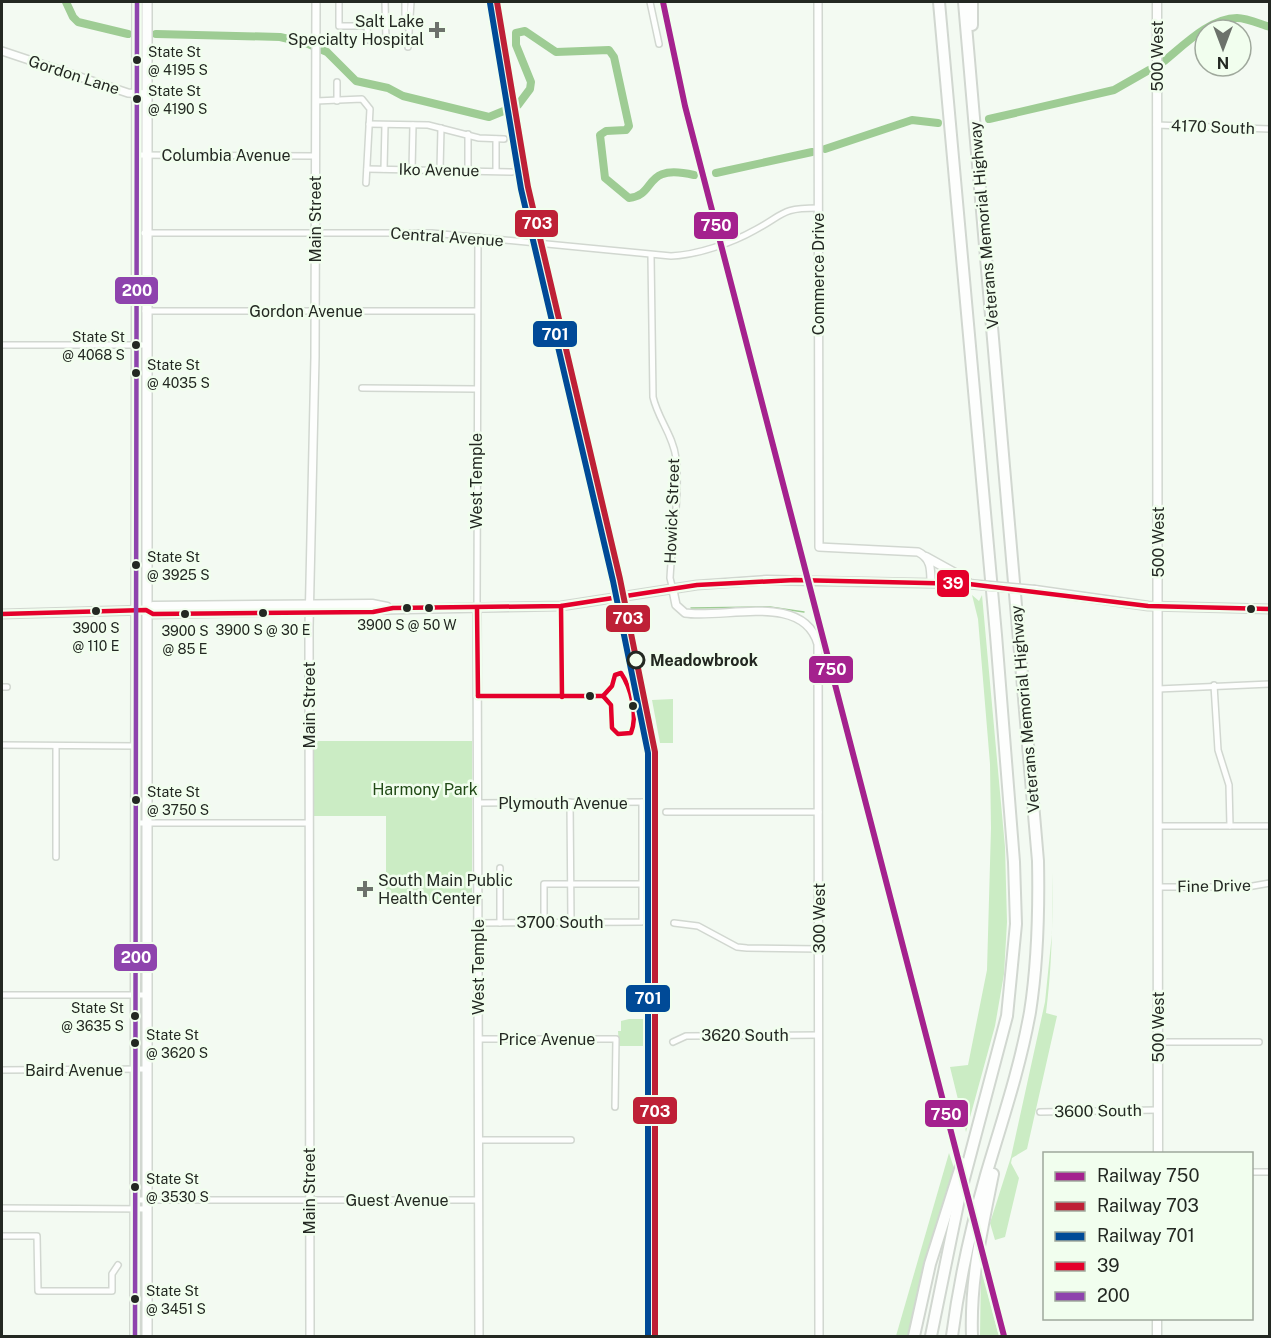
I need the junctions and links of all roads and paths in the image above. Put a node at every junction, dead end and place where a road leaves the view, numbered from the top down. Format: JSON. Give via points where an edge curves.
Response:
{"nodes":[{"id":1,"x":136,"y":2,"type":"edge"},
{"id":2,"x":147,"y":2,"type":"edge"},
{"id":3,"x":316,"y":2,"type":"edge"},
{"id":4,"x":339,"y":2,"type":"edge"},
{"id":5,"x":386,"y":2,"type":"edge"},
{"id":6,"x":405,"y":2,"type":"edge"},
{"id":7,"x":411,"y":2,"type":"edge"},
{"id":8,"x":650,"y":2,"type":"edge"},
{"id":9,"x":818,"y":2,"type":"edge"},
{"id":10,"x":932,"y":2,"type":"edge"},
{"id":11,"x":939,"y":2,"type":"edge"},
{"id":12,"x":964,"y":2,"type":"edge"},
{"id":13,"x":972,"y":2,"type":"edge"},
{"id":14,"x":1157,"y":2,"type":"edge"},
{"id":15,"x":408,"y":28,"type":"junction"},
{"id":16,"x":408,"y":39,"type":"junction"},
{"id":17,"x":386,"y":40,"type":"junction"},
{"id":18,"x":659,"y":44,"type":"dead end"},
{"id":19,"x":408,"y":47,"type":"dead end"},
{"id":20,"x":2,"y":51,"type":"edge"},
{"id":21,"x":337,"y":82,"type":"dead end"},
{"id":22,"x":136,"y":94,"type":"junction"},
{"id":23,"x":147,"y":94,"type":"junction"},
{"id":24,"x":316,"y":101,"type":"junction"},
{"id":25,"x":337,"y":101,"type":"junction"},
{"id":26,"x":975,"y":121,"type":"junction"},
{"id":27,"x":369,"y":124,"type":"junction"},
{"id":28,"x":385,"y":125,"type":"junction"},
{"id":29,"x":413,"y":125,"type":"junction"},
{"id":30,"x":949,"y":125,"type":"junction"},
{"id":31,"x":1156,"y":125,"type":"junction"},
{"id":32,"x":441,"y":128,"type":"junction"},
{"id":33,"x":1269,"y":129,"type":"edge"},
{"id":34,"x":468,"y":134,"type":"junction"},
{"id":35,"x":496,"y":139,"type":"junction"},
{"id":36,"x":504,"y":139,"type":"dead end"},
{"id":37,"x":136,"y":155,"type":"junction"},
{"id":38,"x":147,"y":155,"type":"junction"},
{"id":39,"x":316,"y":156,"type":"junction"},
{"id":40,"x":367,"y":169,"type":"junction"},
{"id":41,"x":384,"y":170,"type":"junction"},
{"id":42,"x":412,"y":170,"type":"junction"},
{"id":43,"x":440,"y":170,"type":"junction"},
{"id":44,"x":468,"y":171,"type":"junction"},
{"id":45,"x":496,"y":171,"type":"junction"},
{"id":46,"x":512,"y":172,"type":"dead end"},
{"id":47,"x":366,"y":183,"type":"dead end"},
{"id":48,"x":818,"y":208,"type":"junction"},
{"id":49,"x":142,"y":233,"type":"junction"},
{"id":50,"x":315,"y":233,"type":"junction"},
{"id":51,"x":478,"y":237,"type":"junction"},
{"id":52,"x":651,"y":256,"type":"junction"},
{"id":53,"x":136,"y":311,"type":"junction"},
{"id":54,"x":147,"y":311,"type":"junction"},
{"id":55,"x":315,"y":311,"type":"junction"},
{"id":56,"x":477,"y":312,"type":"junction"},
{"id":57,"x":2,"y":345,"type":"edge"},
{"id":58,"x":141,"y":345,"type":"junction"},
{"id":59,"x":362,"y":388,"type":"dead end"},
{"id":60,"x":476,"y":389,"type":"junction"},
{"id":61,"x":926,"y":557,"type":"junction"},
{"id":62,"x":931,"y":583,"type":"junction"},
{"id":63,"x":969,"y":584,"type":"junction"},
{"id":64,"x":673,"y":590,"type":"junction"},
{"id":65,"x":1158,"y":607,"type":"junction"},
{"id":66,"x":309,"y":608,"type":"junction"},
{"id":67,"x":477,"y":608,"type":"junction"},
{"id":68,"x":1269,"y":609,"type":"edge"},
{"id":69,"x":135,"y":610,"type":"junction"},
{"id":70,"x":146,"y":610,"type":"junction"},
{"id":71,"x":2,"y":614,"type":"edge"},
{"id":72,"x":1269,"y":684,"type":"edge"},
{"id":73,"x":1214,"y":686,"type":"junction"},
{"id":74,"x":1158,"y":689,"type":"junction"},
{"id":75,"x":2,"y":745,"type":"edge"},
{"id":76,"x":56,"y":746,"type":"junction"},
{"id":77,"x":136,"y":746,"type":"junction"},
{"id":78,"x":570,"y":802,"type":"junction"},
{"id":79,"x":478,"y":803,"type":"junction"},
{"id":80,"x":666,"y":812,"type":"dead end"},
{"id":81,"x":819,"y":812,"type":"junction"},
{"id":82,"x":141,"y":823,"type":"junction"},
{"id":83,"x":309,"y":823,"type":"junction"},
{"id":84,"x":1158,"y":826,"type":"junction"},
{"id":85,"x":1230,"y":826,"type":"junction"},
{"id":86,"x":1269,"y":826,"type":"edge"},
{"id":87,"x":56,"y":857,"type":"dead end"},
{"id":88,"x":500,"y":868,"type":"dead end"},
{"id":89,"x":571,"y":884,"type":"junction"},
{"id":90,"x":642,"y":884,"type":"junction"},
{"id":91,"x":1269,"y":884,"type":"edge"},
{"id":92,"x":1158,"y":887,"type":"junction"},
{"id":93,"x":544,"y":922,"type":"junction"},
{"id":94,"x":571,"y":922,"type":"junction"},
{"id":95,"x":674,"y":922,"type":"dead end"},
{"id":96,"x":478,"y":923,"type":"junction"},
{"id":97,"x":500,"y":923,"type":"junction"},
{"id":98,"x":819,"y":949,"type":"junction"},
{"id":99,"x":2,"y":995,"type":"edge"},
{"id":100,"x":142,"y":995,"type":"junction"},
{"id":101,"x":819,"y":1035,"type":"junction"},
{"id":102,"x":478,"y":1039,"type":"junction"},
{"id":103,"x":673,"y":1042,"type":"dead end"},
{"id":104,"x":1158,"y":1042,"type":"junction"},
{"id":105,"x":1259,"y":1042,"type":"dead end"},
{"id":106,"x":136,"y":1069,"type":"junction"},
{"id":107,"x":147,"y":1069,"type":"junction"},
{"id":108,"x":2,"y":1070,"type":"edge"},
{"id":109,"x":615,"y":1107,"type":"dead end"},
{"id":110,"x":1157,"y":1110,"type":"junction"},
{"id":111,"x":1040,"y":1112,"type":"dead end"},
{"id":112,"x":975,"y":1131,"type":"junction"},
{"id":113,"x":478,"y":1140,"type":"junction"},
{"id":114,"x":571,"y":1140,"type":"dead end"},
{"id":115,"x":1158,"y":1152,"type":"edge"},
{"id":116,"x":1253,"y":1172,"type":"edge"},
{"id":117,"x":1269,"y":1172,"type":"edge"},
{"id":118,"x":309,"y":1200,"type":"junction"},
{"id":119,"x":478,"y":1200,"type":"junction"},
{"id":120,"x":135,"y":1205,"type":"junction"},
{"id":121,"x":146,"y":1205,"type":"junction"},
{"id":122,"x":2,"y":1208,"type":"edge"},
{"id":123,"x":2,"y":1236,"type":"edge"},
{"id":124,"x":971,"y":1256,"type":"junction"},
{"id":125,"x":118,"y":1265,"type":"dead end"},
{"id":126,"x":1157,"y":1320,"type":"edge"},
{"id":127,"x":135,"y":1336,"type":"edge"},
{"id":128,"x":147,"y":1336,"type":"edge"},
{"id":129,"x":310,"y":1336,"type":"edge"},
{"id":130,"x":479,"y":1336,"type":"edge"},
{"id":131,"x":819,"y":1336,"type":"edge"},
{"id":132,"x":914,"y":1336,"type":"edge"},
{"id":133,"x":931,"y":1336,"type":"edge"},
{"id":134,"x":952,"y":1336,"type":"edge"},
{"id":135,"x":972,"y":1336,"type":"edge"},
{"id":136,"x":1157,"y":1336,"type":"edge"}],
"edges":[{"from":1,"to":22,"type":"main road"},
{"from":2,"to":23,"type":"main road"},
{"from":3,"to":24,"type":"street","name":"Main Street"},
{"from":4,"to":17,"type":"street","via":[[339,26],[368,26],[368,40]]},
{"from":5,"to":17,"type":"street"},
{"from":6,"to":15,"type":"street"},
{"from":7,"to":15,"type":"street"},
{"from":8,"to":18,"type":"street"},
{"from":9,"to":48,"type":"street","name":"Commerce Drive"},
{"from":10,"to":30,"type":"highway"},
{"from":11,"to":30,"type":"highway","name":"Veterans Memorial Highway"},
{"from":12,"to":26,"type":"highway","name":"Veterans Memorial Highway"},
{"from":13,"to":26,"type":"highway"},
{"from":14,"to":31,"type":"main road","name":"500 West"},
{"from":15,"to":16,"type":"street"},
{"from":16,"to":17,"type":"street"},
{"from":16,"to":19,"type":"street"},
{"from":20,"to":22,"type":"street","name":"Gordon Lane"},
{"from":21,"to":25,"type":"street"},
{"from":22,"to":23,"type":"street","name":"Gordon Lane"},
{"from":22,"to":37,"type":"main road"},
{"from":23,"to":38,"type":"main road"},
{"from":24,"to":25,"type":"street"},
{"from":24,"to":39,"type":"street","name":"Main Street"},
{"from":25,"to":27,"type":"street","via":[[362,99],[370,109]]},
{"from":26,"to":124,"type":"highway","name":"Veterans Memorial Highway","via":[[1040,924],[1029,1014]]},
{"from":27,"to":28,"type":"street"},
{"from":27,"to":40,"type":"street"},
{"from":28,"to":29,"type":"street"},
{"from":28,"to":41,"type":"street"},
{"from":29,"to":32,"type":"street"},
{"from":29,"to":42,"type":"street"},
{"from":30,"to":112,"type":"highway","name":"Veterans Memorial Highway","via":[[984,501],[1016,924],[1006,1016]]},
{"from":31,"to":33,"type":"street","name":"4170 South"},
{"from":31,"to":65,"type":"main road","name":"500 West"},
{"from":32,"to":34,"type":"street"},
{"from":32,"to":43,"type":"street"},
{"from":34,"to":35,"type":"street"},
{"from":34,"to":44,"type":"street"},
{"from":35,"to":36,"type":"street"},
{"from":35,"to":45,"type":"street"},
{"from":37,"to":38,"type":"street","name":"Columbia Avenue"},
{"from":37,"to":49,"type":"main road"},
{"from":38,"to":39,"type":"street","name":"Columbia Avenue"},
{"from":38,"to":49,"type":"main road"},
{"from":39,"to":50,"type":"street","name":"Main Street"},
{"from":40,"to":41,"type":"street","name":"Iko Avenue"},
{"from":40,"to":47,"type":"street"},
{"from":41,"to":42,"type":"street","name":"Iko Avenue"},
{"from":42,"to":43,"type":"street","name":"Iko Avenue"},
{"from":43,"to":44,"type":"street","name":"Iko Avenue"},
{"from":44,"to":45,"type":"street","name":"Iko Avenue"},
{"from":45,"to":46,"type":"street","name":"Iko Avenue"},
{"from":48,"to":52,"type":"street","name":"Central Avenue","via":[[783,211],[748,234],[696,253]]},
{"from":48,"to":61,"type":"street","name":"Commerce Drive","via":[[819,547],[909,549]]},
{"from":49,"to":50,"type":"street","name":"Central Avenue"},
{"from":49,"to":53,"type":"main road"},
{"from":49,"to":54,"type":"main road"},
{"from":50,"to":51,"type":"street","name":"Central Avenue"},
{"from":50,"to":55,"type":"street","name":"Main Street"},
{"from":51,"to":52,"type":"street","name":"Central Avenue"},
{"from":51,"to":56,"type":"street","name":"West Temple"},
{"from":52,"to":64,"type":"street","name":"Howick Street","via":[[653,397],[676,458],[670,578]]},
{"from":53,"to":54,"type":"street","name":"Gordon Avenue"},
{"from":53,"to":58,"type":"main road"},
{"from":54,"to":55,"type":"street","name":"Gordon Avenue"},
{"from":54,"to":58,"type":"main road"},
{"from":55,"to":56,"type":"street","name":"Gordon Avenue"},
{"from":55,"to":66,"type":"street","name":"Main Street"},
{"from":56,"to":60,"type":"street","name":"West Temple"},
{"from":57,"to":58,"type":"street"},
{"from":58,"to":69,"type":"main road"},
{"from":58,"to":70,"type":"main road"},
{"from":59,"to":60,"type":"street"},
{"from":60,"to":67,"type":"street","name":"West Temple"},
{"from":61,"to":62,"type":"street"},
{"from":61,"to":63,"type":"main road"},
{"from":62,"to":63,"type":"main road"},
{"from":62,"to":64,"type":"main road","via":[[795,580]]},
{"from":63,"to":65,"type":"main road","bridge":true},
{"from":64,"to":67,"type":"main road","via":[[561,606]]},
{"from":64,"to":81,"type":"street","name":"300 West","via":[[676,605],[688,614],[780,613],[800,618],[813,630],[819,654]]},
{"from":65,"to":68,"type":"main road"},
{"from":65,"to":74,"type":"main road","name":"500 West"},
{"from":66,"to":67,"type":"main road","via":[[372,604],[393,608]]},
{"from":66,"to":70,"type":"main road","via":[[153,614]]},
{"from":66,"to":83,"type":"street","name":"Main Street"},
{"from":67,"to":79,"type":"street","name":"West Temple"},
{"from":69,"to":70,"type":"main road"},
{"from":69,"to":71,"type":"main road"},
{"from":69,"to":77,"type":"main road"},
{"from":70,"to":82,"type":"main road"},
{"from":72,"to":73,"type":"street"},
{"from":73,"to":74,"type":"street"},
{"from":73,"to":85,"type":"street","via":[[1217,744],[1229,785]]},
{"from":74,"to":84,"type":"main road","name":"500 West"},
{"from":75,"to":76,"type":"street"},
{"from":76,"to":77,"type":"street"},
{"from":76,"to":87,"type":"street"},
{"from":77,"to":82,"type":"main road"},
{"from":78,"to":79,"type":"street","name":"Plymouth Avenue"},
{"from":78,"to":89,"type":"street"},
{"from":78,"to":90,"type":"street","name":"Plymouth Avenue","via":[[645,802]]},
{"from":79,"to":96,"type":"street","name":"West Temple"},
{"from":80,"to":81,"type":"street"},
{"from":81,"to":98,"type":"street","name":"300 West"},
{"from":82,"to":83,"type":"street"},
{"from":82,"to":100,"type":"main road"},
{"from":83,"to":118,"type":"street","name":"Main Street"},
{"from":84,"to":85,"type":"street"},
{"from":84,"to":92,"type":"main road","name":"500 West"},
{"from":85,"to":86,"type":"street"},
{"from":88,"to":97,"type":"street"},
{"from":89,"to":90,"type":"street"},
{"from":89,"to":93,"type":"street","via":[[544,884]]},
{"from":89,"to":94,"type":"street"},
{"from":90,"to":94,"type":"street","name":"3700 South","via":[[642,922]]},
{"from":91,"to":92,"type":"street","name":"Fine Drive"},
{"from":92,"to":104,"type":"main road","name":"500 West"},
{"from":93,"to":94,"type":"street","name":"3700 South"},
{"from":93,"to":97,"type":"street","name":"3700 South"},
{"from":95,"to":98,"type":"street","via":[[698,926],[737,947]]},
{"from":96,"to":97,"type":"street","name":"3700 South"},
{"from":96,"to":102,"type":"street","name":"West Temple"},
{"from":98,"to":101,"type":"street","name":"300 West"},
{"from":99,"to":100,"type":"street"},
{"from":100,"to":106,"type":"main road"},
{"from":100,"to":107,"type":"main road"},
{"from":101,"to":103,"type":"street","name":"3620 South","via":[[686,1036]]},
{"from":101,"to":131,"type":"street","name":"300 West"},
{"from":102,"to":109,"type":"street","name":"Price Avenue","via":[[616,1039]]},
{"from":102,"to":113,"type":"street","name":"West Temple"},
{"from":104,"to":105,"type":"street"},
{"from":104,"to":110,"type":"main road","name":"500 West"},
{"from":106,"to":107,"type":"street","name":"Baird Avenue"},
{"from":106,"to":108,"type":"street","name":"Baird Avenue"},
{"from":106,"to":120,"type":"main road"},
{"from":107,"to":121,"type":"main road"},
{"from":110,"to":111,"type":"street","name":"3600 South"},
{"from":110,"to":115,"type":"main road","name":"500 West"},
{"from":112,"to":132,"type":"highway","via":[[930,1264]]},
{"from":112,"to":133,"type":"highway","name":"Veterans Memorial Highway"},
{"from":113,"to":114,"type":"street"},
{"from":113,"to":119,"type":"street","name":"West Temple"},
{"from":116,"to":117,"type":"street"},
{"from":118,"to":119,"type":"street","name":"Guest Avenue"},
{"from":118,"to":121,"type":"street","name":"Guest Avenue"},
{"from":118,"to":129,"type":"street","name":"Main Street"},
{"from":119,"to":130,"type":"street","name":"West Temple"},
{"from":120,"to":121,"type":"street","name":"Guest Avenue"},
{"from":120,"to":122,"type":"street","name":"Guest Avenue"},
{"from":120,"to":127,"type":"main road"},
{"from":121,"to":128,"type":"main road"},
{"from":123,"to":125,"type":"street","via":[[37,1236],[38,1291],[112,1291],[112,1274]]},
{"from":124,"to":134,"type":"highway"},
{"from":124,"to":135,"type":"highway"},
{"from":126,"to":136,"type":"main road"}]}
